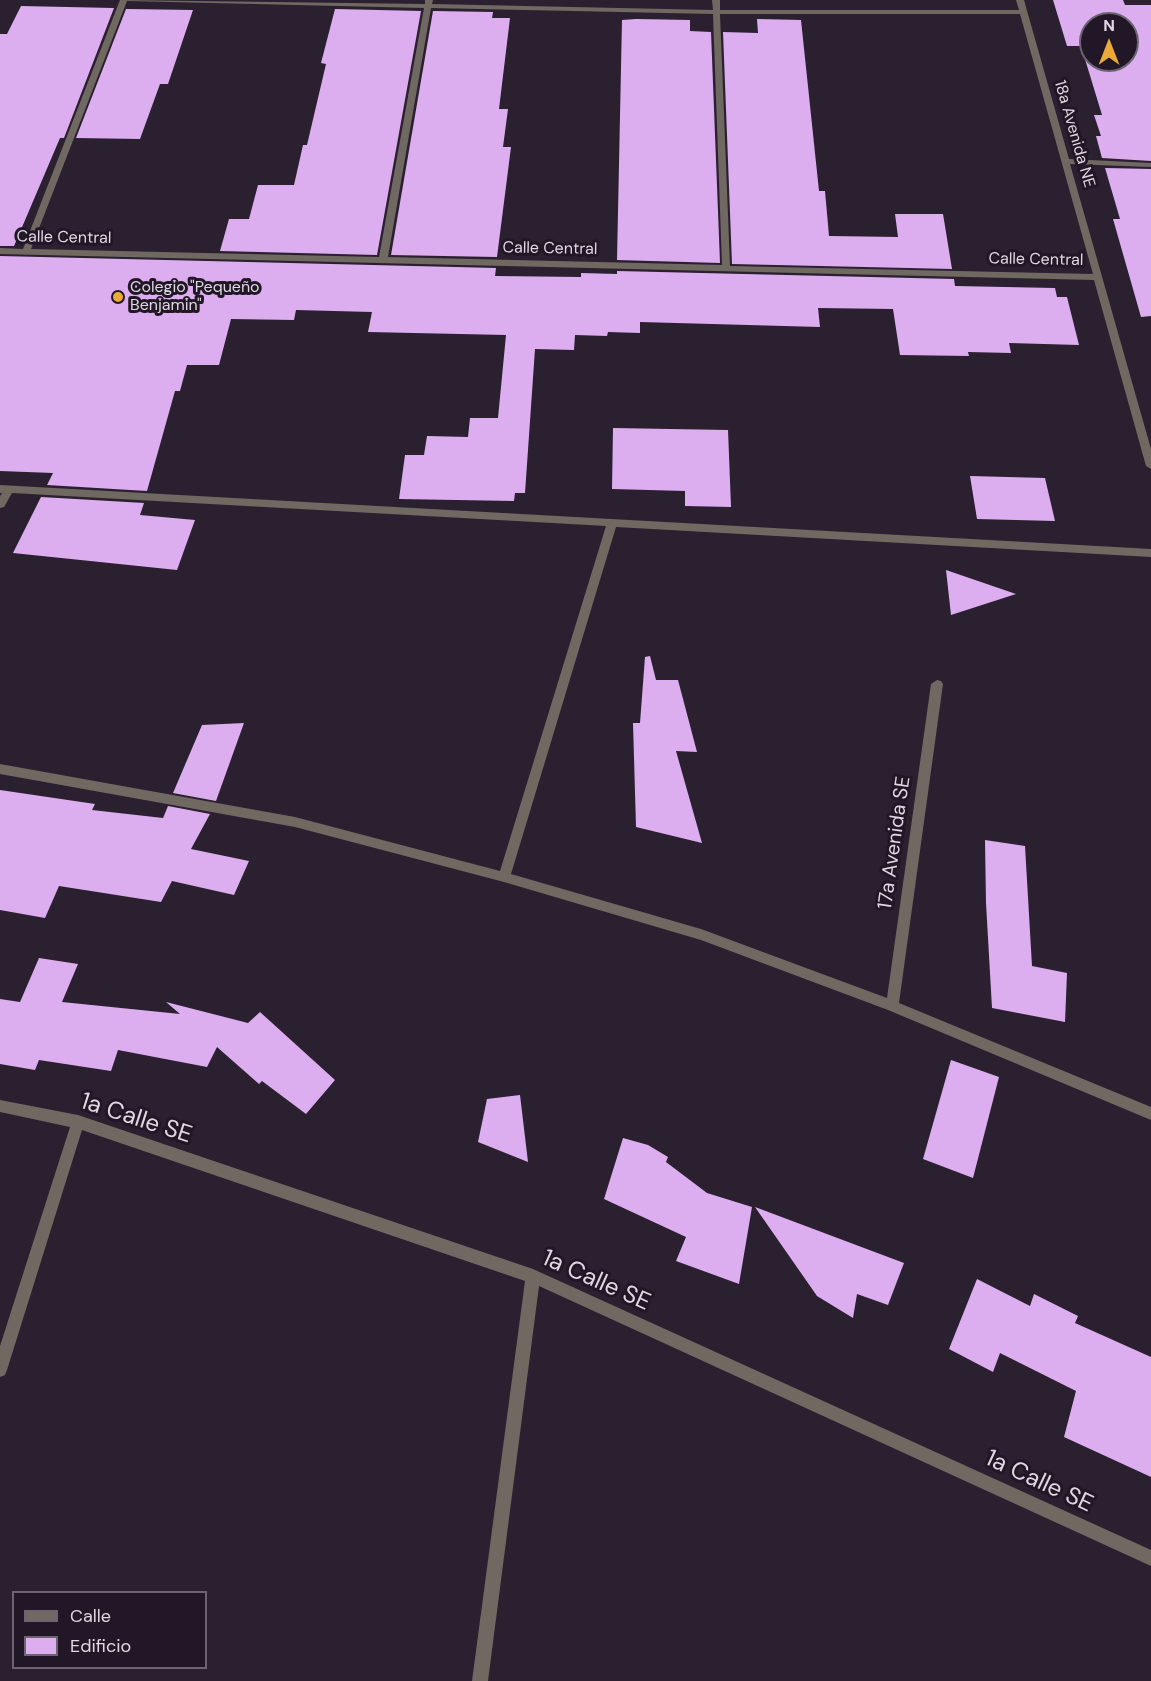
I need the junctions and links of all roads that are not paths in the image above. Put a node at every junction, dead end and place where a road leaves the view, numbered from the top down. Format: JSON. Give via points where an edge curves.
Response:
{"nodes":[{"id":1,"x":124,"y":0,"type":"edge"},
{"id":2,"x":130,"y":0,"type":"edge"},
{"id":3,"x":716,"y":0,"type":"edge"},
{"id":4,"x":1020,"y":0,"type":"edge"},
{"id":5,"x":429,"y":3,"type":"edge"},
{"id":6,"x":716,"y":12,"type":"junction"},
{"id":7,"x":1024,"y":12,"type":"junction"},
{"id":8,"x":1066,"y":161,"type":"junction"},
{"id":9,"x":1151,"y":165,"type":"edge"},
{"id":10,"x":0,"y":251,"type":"edge"},
{"id":11,"x":26,"y":252,"type":"junction"},
{"id":12,"x":383,"y":260,"type":"junction"},
{"id":13,"x":726,"y":267,"type":"junction"},
{"id":14,"x":1099,"y":277,"type":"junction"},
{"id":15,"x":1151,"y":466,"type":"edge"},
{"id":16,"x":5,"y":489,"type":"edge"},
{"id":17,"x":0,"y":504,"type":"edge"},
{"id":18,"x":612,"y":523,"type":"junction"},
{"id":19,"x":1151,"y":553,"type":"edge"},
{"id":20,"x":937,"y":684,"type":"dead end"},
{"id":21,"x":0,"y":769,"type":"edge"},
{"id":22,"x":504,"y":877,"type":"junction"},
{"id":23,"x":892,"y":1006,"type":"junction"},
{"id":24,"x":0,"y":1106,"type":"edge"},
{"id":25,"x":1151,"y":1114,"type":"edge"},
{"id":26,"x":78,"y":1122,"type":"junction"},
{"id":27,"x":533,"y":1276,"type":"junction"},
{"id":28,"x":0,"y":1370,"type":"edge"},
{"id":29,"x":1151,"y":1558,"type":"edge"},
{"id":30,"x":480,"y":1681,"type":"edge"}],
"edges":[{"from":1,"to":11,"type":"street"},
{"from":2,"to":5,"type":"street"},
{"from":3,"to":6,"type":"street"},
{"from":4,"to":7,"type":"street","name":"18a Avenida NE"},
{"from":5,"to":6,"type":"street"},
{"from":5,"to":12,"type":"street"},
{"from":6,"to":7,"type":"street"},
{"from":6,"to":13,"type":"street"},
{"from":7,"to":8,"type":"street","name":"18a Avenida NE"},
{"from":8,"to":9,"type":"street"},
{"from":8,"to":14,"type":"street","name":"18a Avenida NE"},
{"from":10,"to":11,"type":"street","name":"Calle Central"},
{"from":11,"to":12,"type":"street","name":"Calle Central"},
{"from":12,"to":13,"type":"street","name":"Calle Central"},
{"from":13,"to":14,"type":"street","name":"Calle Central"},
{"from":14,"to":15,"type":"street","name":"18a Avenida NE"},
{"from":16,"to":17,"type":"street"},
{"from":16,"to":18,"type":"street"},
{"from":18,"to":19,"type":"street"},
{"from":18,"to":22,"type":"street"},
{"from":20,"to":23,"type":"street","name":"17a Avenida SE"},
{"from":21,"to":22,"type":"street","via":[[295,822]]},
{"from":22,"to":23,"type":"street","via":[[701,935]]},
{"from":23,"to":25,"type":"street"},
{"from":24,"to":26,"type":"street","name":"1a Calle SE"},
{"from":26,"to":27,"type":"street","name":"1a Calle SE"},
{"from":26,"to":28,"type":"street"},
{"from":27,"to":29,"type":"street","name":"1a Calle SE"},
{"from":27,"to":30,"type":"street"}]}
